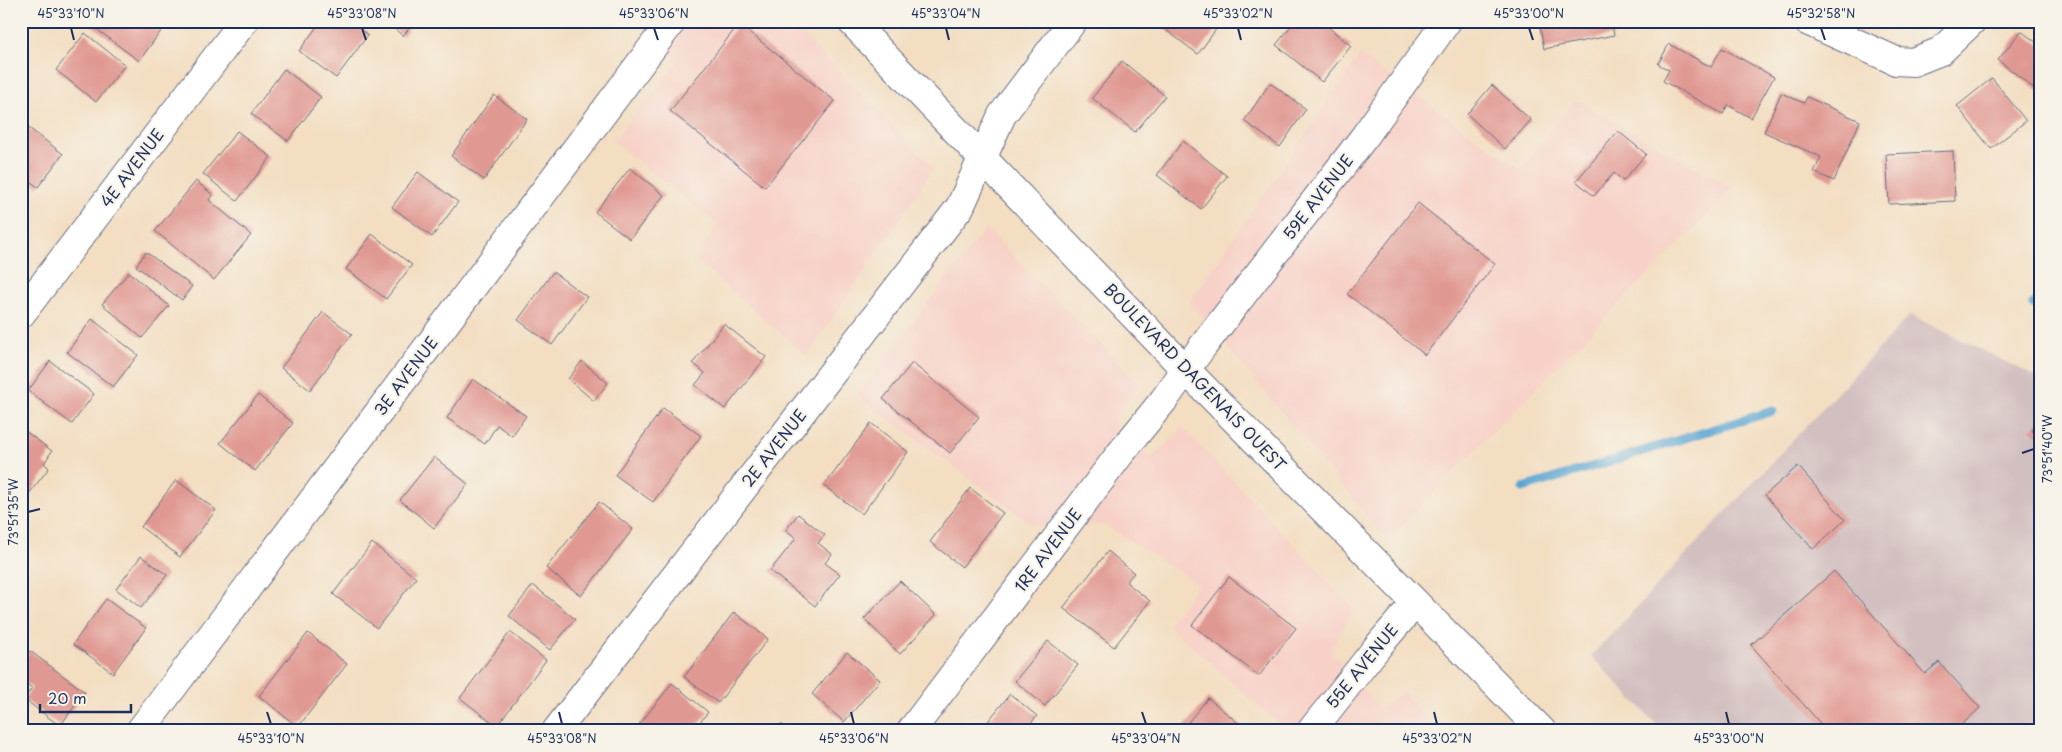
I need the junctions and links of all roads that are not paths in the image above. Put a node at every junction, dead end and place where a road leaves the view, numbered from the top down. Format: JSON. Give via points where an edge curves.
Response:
{"nodes":[{"id":1,"x":244,"y":21,"type":"edge"},
{"id":2,"x":672,"y":21,"type":"edge"},
{"id":3,"x":850,"y":21,"type":"edge"},
{"id":4,"x":1073,"y":21,"type":"edge"},
{"id":5,"x":1446,"y":21,"type":"edge"},
{"id":6,"x":1807,"y":21,"type":"edge"},
{"id":7,"x":1972,"y":21,"type":"edge"},
{"id":8,"x":983,"y":159,"type":"junction"},
{"id":9,"x":21,"y":314,"type":"edge"},
{"id":10,"x":1185,"y":369,"type":"junction"},
{"id":11,"x":1415,"y":603,"type":"junction"},
{"id":12,"x":140,"y":731,"type":"edge"},
{"id":13,"x":556,"y":731,"type":"edge"},
{"id":14,"x":911,"y":731,"type":"edge"},
{"id":15,"x":1311,"y":731,"type":"edge"},
{"id":16,"x":1542,"y":731,"type":"edge"}],
"edges":[{"from":1,"to":9,"type":"street","name":"4E AVENUE"},
{"from":2,"to":12,"type":"street","name":"3E AVENUE"},
{"from":3,"to":8,"type":"street","name":"BOULEVARD DAGENAIS OUEST"},
{"from":4,"to":8,"type":"street","name":"2E AVENUE","via":[[1002,115]]},
{"from":5,"to":10,"type":"street","name":"59E AVENUE","via":[[1365,136]]},
{"from":6,"to":7,"type":"street","via":[[1896,61],[1912,62],[1941,51]]},
{"from":8,"to":10,"type":"street","name":"BOULEVARD DAGENAIS OUEST"},
{"from":8,"to":13,"type":"street","name":"2E AVENUE","via":[[960,207]]},
{"from":10,"to":11,"type":"street","name":"BOULEVARD DAGENAIS OUEST"},
{"from":10,"to":14,"type":"street","name":"1RE AVENUE"},
{"from":11,"to":15,"type":"street","name":"55E AVENUE"},
{"from":11,"to":16,"type":"street","name":"BOULEVARD DAGENAIS OUEST"}]}
